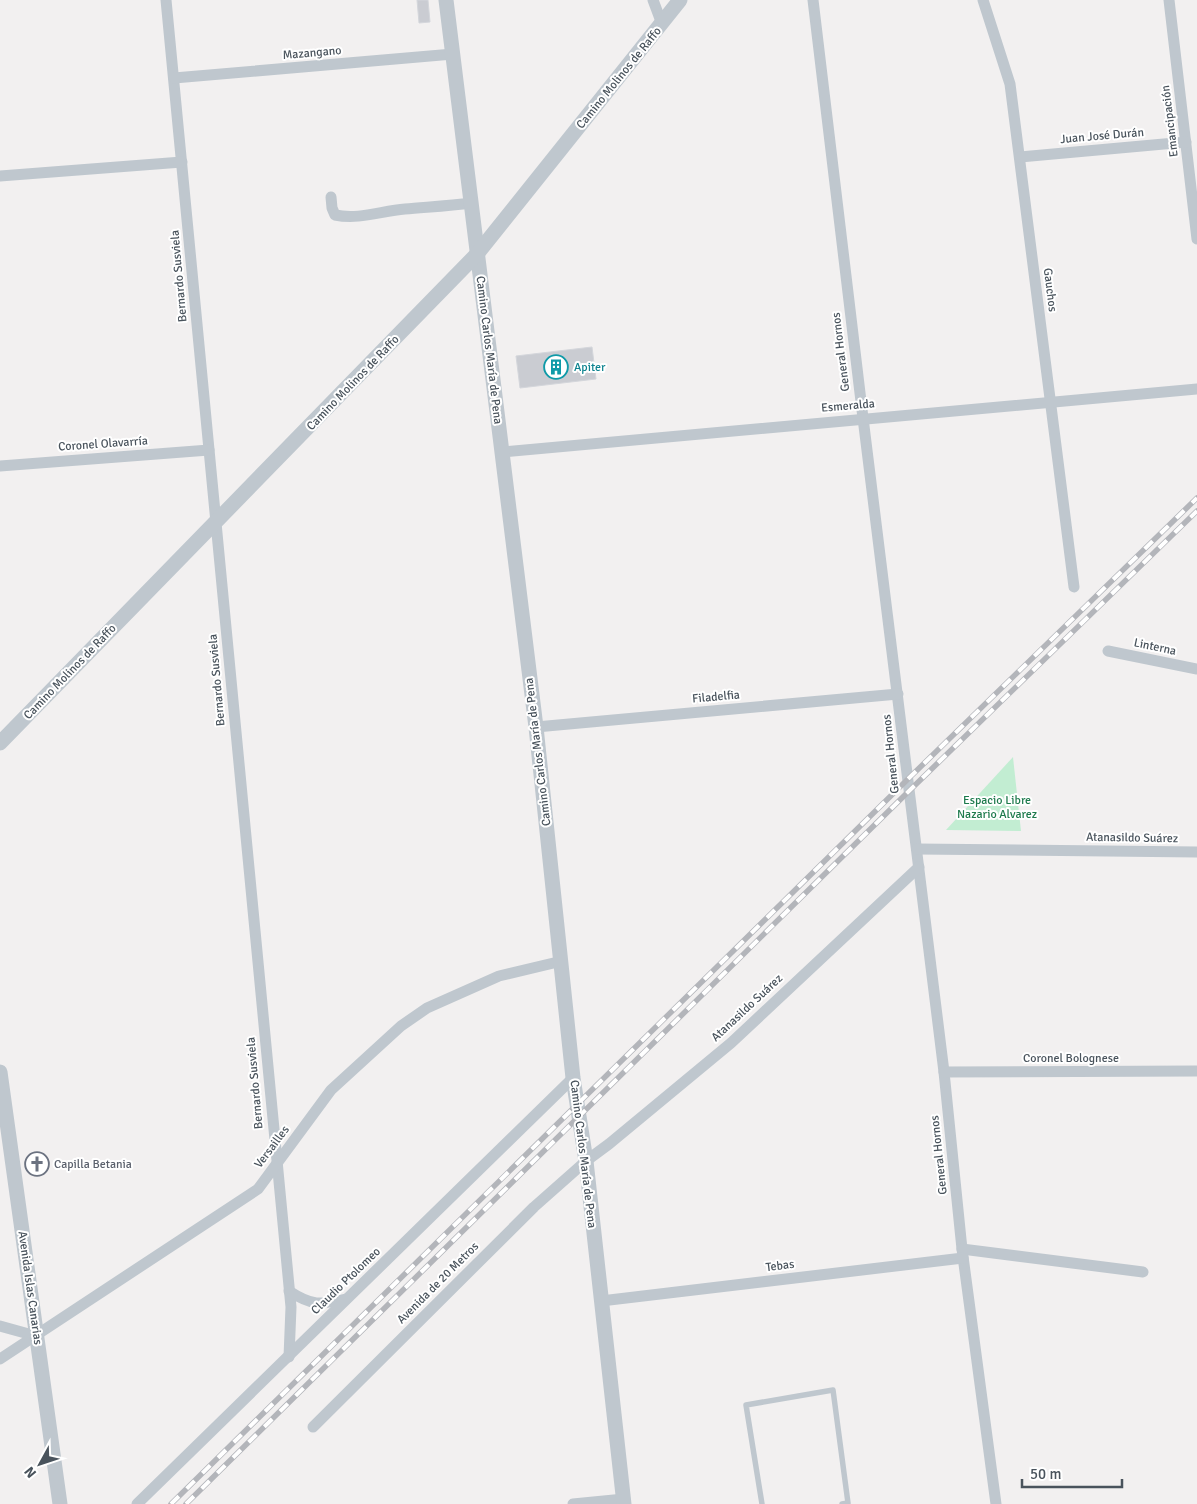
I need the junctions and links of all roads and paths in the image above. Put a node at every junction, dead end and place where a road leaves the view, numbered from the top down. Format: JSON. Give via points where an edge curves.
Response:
{"nodes":[{"id":1,"x":166,"y":0,"type":"edge"},
{"id":2,"x":446,"y":0,"type":"edge"},
{"id":3,"x":653,"y":0,"type":"edge"},
{"id":4,"x":680,"y":0,"type":"edge"},
{"id":5,"x":814,"y":0,"type":"edge"},
{"id":6,"x":983,"y":0,"type":"edge"},
{"id":7,"x":1169,"y":0,"type":"edge"},
{"id":8,"x":662,"y":24,"type":"junction"},
{"id":9,"x":453,"y":54,"type":"junction"},
{"id":10,"x":174,"y":78,"type":"junction"},
{"id":11,"x":1186,"y":142,"type":"junction"},
{"id":12,"x":1020,"y":157,"type":"junction"},
{"id":13,"x":182,"y":162,"type":"junction"},
{"id":14,"x":0,"y":176,"type":"edge"},
{"id":15,"x":331,"y":196,"type":"dead end"},
{"id":16,"x":471,"y":203,"type":"junction"},
{"id":17,"x":1197,"y":238,"type":"edge"},
{"id":18,"x":478,"y":254,"type":"junction"},
{"id":19,"x":1197,"y":388,"type":"edge"},
{"id":20,"x":1051,"y":403,"type":"junction"},
{"id":21,"x":863,"y":418,"type":"junction"},
{"id":22,"x":209,"y":450,"type":"junction"},
{"id":23,"x":502,"y":452,"type":"junction"},
{"id":24,"x":0,"y":466,"type":"edge"},
{"id":25,"x":216,"y":524,"type":"junction"},
{"id":26,"x":1074,"y":587,"type":"dead end"},
{"id":27,"x":1108,"y":651,"type":"dead end"},
{"id":28,"x":1197,"y":669,"type":"edge"},
{"id":29,"x":898,"y":694,"type":"junction"},
{"id":30,"x":536,"y":726,"type":"junction"},
{"id":31,"x":0,"y":743,"type":"edge"},
{"id":32,"x":917,"y":849,"type":"junction"},
{"id":33,"x":1197,"y":852,"type":"edge"},
{"id":34,"x":918,"y":867,"type":"junction"},
{"id":35,"x":562,"y":961,"type":"junction"},
{"id":36,"x":1197,"y":1071,"type":"edge"},
{"id":37,"x":0,"y":1072,"type":"edge"},
{"id":38,"x":944,"y":1072,"type":"junction"},
{"id":39,"x":573,"y":1078,"type":"junction"},
{"id":40,"x":586,"y":1161,"type":"junction"},
{"id":41,"x":276,"y":1164,"type":"junction"},
{"id":42,"x":962,"y":1253,"type":"junction"},
{"id":43,"x":1143,"y":1272,"type":"dead end"},
{"id":44,"x":289,"y":1291,"type":"junction"},
{"id":45,"x":348,"y":1299,"type":"junction"},
{"id":46,"x":601,"y":1301,"type":"junction"},
{"id":47,"x":0,"y":1326,"type":"edge"},
{"id":48,"x":36,"y":1336,"type":"junction"},
{"id":49,"x":289,"y":1357,"type":"junction"},
{"id":50,"x":0,"y":1359,"type":"edge"},
{"id":51,"x":313,"y":1427,"type":"dead end"},
{"id":52,"x":624,"y":1501,"type":"edge"},
{"id":53,"x":60,"y":1504,"type":"edge"},
{"id":54,"x":137,"y":1504,"type":"edge"},
{"id":55,"x":573,"y":1504,"type":"edge"},
{"id":56,"x":762,"y":1504,"type":"edge"},
{"id":57,"x":842,"y":1504,"type":"edge"},
{"id":58,"x":996,"y":1504,"type":"edge"}],
"edges":[{"from":1,"to":10,"type":"street","name":"Bernardo Susviela"},
{"from":2,"to":9,"type":"street","name":"Camino Carlos María de Pena"},
{"from":3,"to":8,"type":"street"},
{"from":4,"to":8,"type":"street","name":"Camino Molinos de Raffo"},
{"from":5,"to":21,"type":"street","name":"General Hornos"},
{"from":6,"to":12,"type":"street","name":"Gauchos","via":[[1010,84]]},
{"from":7,"to":11,"type":"street","name":"Emancipación"},
{"from":8,"to":18,"type":"street","name":"Camino Molinos de Raffo"},
{"from":9,"to":10,"type":"street","name":"Mazangano"},
{"from":9,"to":16,"type":"street","name":"Camino Carlos María de Pena"},
{"from":10,"to":13,"type":"street","name":"Bernardo Susviela"},
{"from":11,"to":12,"type":"street","name":"Juan José Durán"},
{"from":11,"to":17,"type":"street","name":"Emancipación"},
{"from":12,"to":20,"type":"street","name":"Gauchos"},
{"from":13,"to":14,"type":"street"},
{"from":13,"to":22,"type":"street","name":"Bernardo Susviela"},
{"from":15,"to":16,"type":"street","via":[[332,208],[341,216]]},
{"from":16,"to":18,"type":"street","name":"Camino Carlos María de Pena"},
{"from":18,"to":23,"type":"street","name":"Camino Carlos María de Pena"},
{"from":18,"to":25,"type":"street","name":"Camino Molinos de Raffo"},
{"from":19,"to":20,"type":"street","name":"Esmeralda"},
{"from":20,"to":21,"type":"street","name":"Esmeralda"},
{"from":20,"to":26,"type":"street","name":"Gauchos"},
{"from":21,"to":23,"type":"street","name":"Esmeralda"},
{"from":21,"to":29,"type":"street","name":"General Hornos"},
{"from":22,"to":24,"type":"street","name":"Coronel Olavarría"},
{"from":22,"to":25,"type":"street","name":"Bernardo Susviela"},
{"from":23,"to":30,"type":"street","name":"Camino Carlos María de Pena"},
{"from":25,"to":31,"type":"street","name":"Camino Molinos de Raffo"},
{"from":25,"to":41,"type":"street","name":"Bernardo Susviela"},
{"from":27,"to":28,"type":"street","name":"Linterna"},
{"from":29,"to":30,"type":"street","name":"Filadelfia"},
{"from":29,"to":32,"type":"street","name":"General Hornos"},
{"from":30,"to":35,"type":"street","name":"Camino Carlos María de Pena"},
{"from":32,"to":33,"type":"street","name":"Atanasildo Suárez"},
{"from":32,"to":34,"type":"street","name":"General Hornos"},
{"from":34,"to":38,"type":"street","name":"General Hornos"},
{"from":34,"to":40,"type":"street","name":"Atanasildo Suárez","via":[[731,1043]]},
{"from":35,"to":39,"type":"street","name":"Camino Carlos María de Pena"},
{"from":35,"to":41,"type":"street","name":"Versailles","via":[[499,976],[427,1008],[401,1026],[331,1090]]},
{"from":36,"to":38,"type":"street","name":"Coronel Bolognese"},
{"from":37,"to":48,"type":"street","name":"Avenida Islas Canarias"},
{"from":38,"to":42,"type":"street","name":"General Hornos"},
{"from":39,"to":40,"type":"street","name":"Camino Carlos María de Pena"},
{"from":39,"to":45,"type":"street","name":"Claudio Ptolomeo"},
{"from":40,"to":46,"type":"street","name":"Camino Carlos María de Pena"},
{"from":40,"to":51,"type":"street","name":"Avenida de 20 Metros","via":[[534,1207]]},
{"from":41,"to":44,"type":"street","name":"Bernardo Susviela"},
{"from":41,"to":48,"type":"street","name":"Versailles","via":[[258,1189]]},
{"from":42,"to":43,"type":"street","name":"Tebas"},
{"from":42,"to":46,"type":"street","name":"Tebas"},
{"from":42,"to":58,"type":"street","name":"General Hornos"},
{"from":44,"to":45,"type":"street","via":[[307,1302],[324,1304]]},
{"from":44,"to":49,"type":"street","name":"Bernardo Susviela"},
{"from":45,"to":49,"type":"street","name":"Claudio Ptolomeo"},
{"from":46,"to":52,"type":"street","name":"Camino Carlos María de Pena"},
{"from":47,"to":48,"type":"street"},
{"from":48,"to":50,"type":"street","name":"Versailles"},
{"from":48,"to":53,"type":"street","name":"Avenida Islas Canarias"},
{"from":49,"to":54,"type":"street","name":"Claudio Ptolomeo"},
{"from":52,"to":55,"type":"street"},
{"from":56,"to":57,"type":"lane","via":[[746,1405],[833,1390],[848,1503]]}]}
